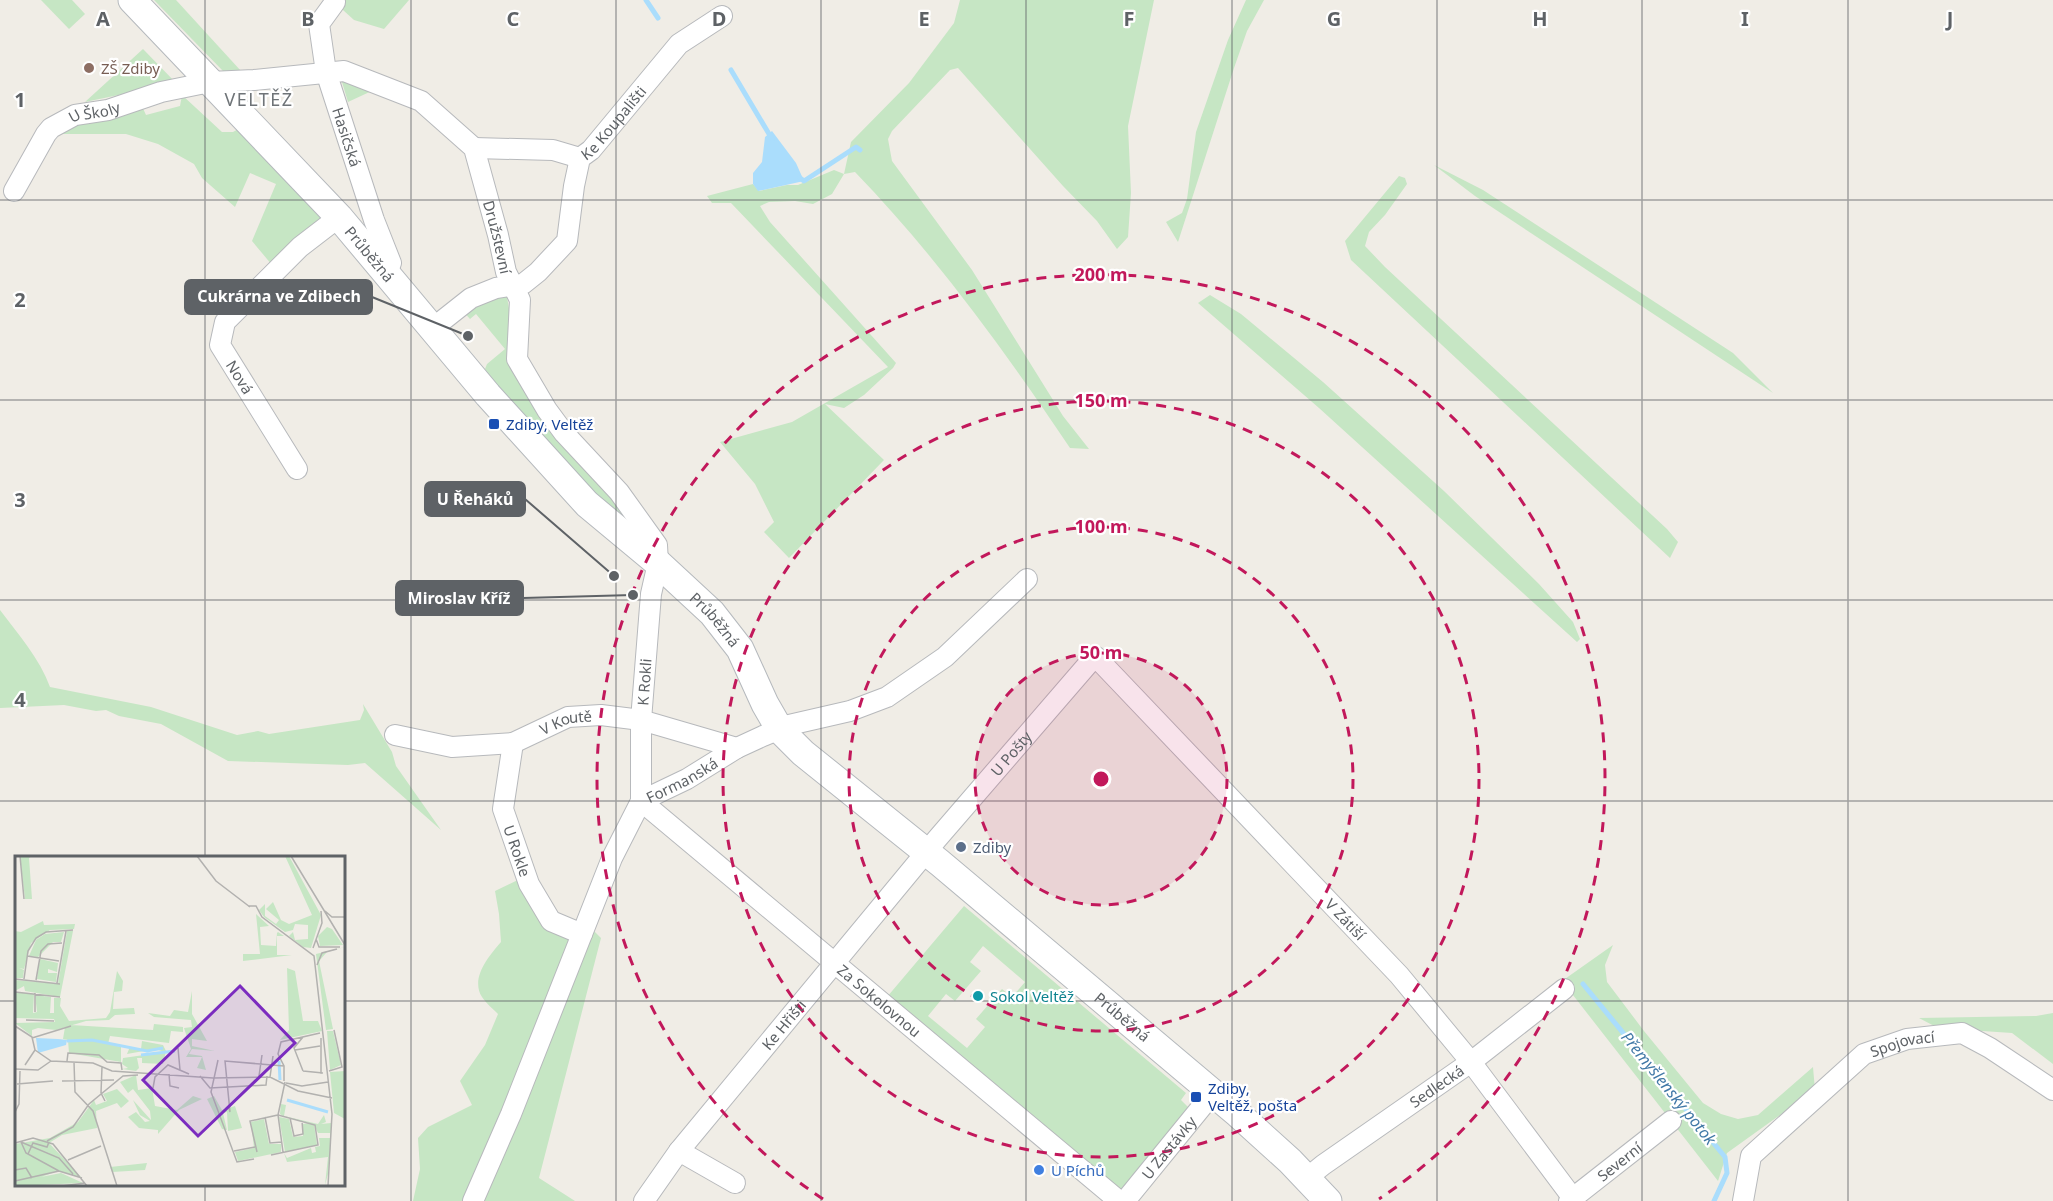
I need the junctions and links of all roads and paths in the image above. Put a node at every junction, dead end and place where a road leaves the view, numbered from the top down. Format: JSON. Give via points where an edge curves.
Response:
{"nodes":[{"id":1,"x":132,"y":0,"type":"edge"},
{"id":2,"x":335,"y":2,"type":"dead end"},
{"id":3,"x":722,"y":16,"type":"dead end"},
{"id":4,"x":326,"y":72,"type":"junction"},
{"id":5,"x":210,"y":82,"type":"junction"},
{"id":6,"x":474,"y":148,"type":"junction"},
{"id":7,"x":580,"y":158,"type":"junction"},
{"id":8,"x":14,"y":191,"type":"dead end"},
{"id":9,"x":339,"y":217,"type":"junction"},
{"id":10,"x":386,"y":273,"type":"junction"},
{"id":11,"x":511,"y":286,"type":"junction"},
{"id":12,"x":433,"y":328,"type":"junction"},
{"id":13,"x":297,"y":469,"type":"dead end"},
{"id":14,"x":658,"y":564,"type":"junction"},
{"id":15,"x":1027,"y":579,"type":"dead end"},
{"id":16,"x":1095,"y":656,"type":"joint"},
{"id":17,"x":641,"y":720,"type":"junction"},
{"id":18,"x":780,"y":730,"type":"junction"},
{"id":19,"x":394,"y":735,"type":"dead end"},
{"id":20,"x":513,"y":743,"type":"junction"},
{"id":21,"x":737,"y":748,"type":"junction"},
{"id":22,"x":641,"y":801,"type":"junction"},
{"id":23,"x":927,"y":852,"type":"junction"},
{"id":24,"x":582,"y":934,"type":"junction"},
{"id":25,"x":835,"y":965,"type":"junction"},
{"id":26,"x":1564,"y":989,"type":"dead end"},
{"id":27,"x":1471,"y":1062,"type":"junction"},
{"id":28,"x":2053,"y":1090,"type":"edge"},
{"id":29,"x":1213,"y":1094,"type":"junction"},
{"id":30,"x":1671,"y":1121,"type":"dead end"},
{"id":31,"x":679,"y":1151,"type":"junction"},
{"id":32,"x":1307,"y":1178,"type":"junction"},
{"id":33,"x":735,"y":1183,"type":"dead end"},
{"id":34,"x":1572,"y":1200,"type":"edge"},
{"id":35,"x":473,"y":1201,"type":"edge"},
{"id":36,"x":644,"y":1201,"type":"edge"},
{"id":37,"x":1119,"y":1201,"type":"edge"},
{"id":38,"x":1125,"y":1201,"type":"edge"},
{"id":39,"x":1328,"y":1201,"type":"edge"},
{"id":40,"x":1743,"y":1201,"type":"edge"}],
"edges":[{"from":1,"to":5,"type":"street","name":"Průběžná"},
{"from":2,"to":4,"type":"street","name":"Hasičská","via":[[320,24]]},
{"from":3,"to":7,"type":"street","name":"Ke Koupališti","via":[[679,44],[591,150]]},
{"from":4,"to":5,"type":"street"},
{"from":4,"to":6,"type":"street","via":[[344,71],[421,101]]},
{"from":4,"to":10,"type":"street","name":"Hasičská","via":[[391,264]]},
{"from":5,"to":8,"type":"street","name":"U Školy","via":[[75,115],[51,128]]},
{"from":5,"to":9,"type":"street","name":"Průběžná"},
{"from":6,"to":7,"type":"street","via":[[553,150]]},
{"from":6,"to":11,"type":"street","name":"Družstevní"},
{"from":7,"to":11,"type":"street","name":"Ke Koupališti","via":[[567,241],[538,272],[523,284]]},
{"from":9,"to":10,"type":"street","name":"Průběžná"},
{"from":9,"to":13,"type":"street","name":"Nová","via":[[300,247],[225,322],[220,345]]},
{"from":10,"to":12,"type":"street","name":"Průběžná"},
{"from":11,"to":12,"type":"street","name":"Ke Koupališti","via":[[471,298]]},
{"from":11,"to":14,"type":"street","name":"Družstevní","via":[[520,300],[517,359],[547,411],[619,492],[657,545]]},
{"from":12,"to":14,"type":"street","name":"Průběžná","via":[[587,504]]},
{"from":14,"to":17,"type":"street","name":"K Rokli","via":[[651,594]]},
{"from":14,"to":18,"type":"street","name":"Průběžná","via":[[712,613],[740,649]]},
{"from":15,"to":18,"type":"street","name":"Formanská","via":[[945,657],[887,697]]},
{"from":16,"to":23,"type":"street","name":"U Pošty"},
{"from":16,"to":27,"type":"street","name":"V Zátiší","via":[[1399,975]]},
{"from":17,"to":20,"type":"street","name":"V Koutě","via":[[602,715],[568,717]]},
{"from":17,"to":21,"type":"street","name":"V Koutě"},
{"from":17,"to":22,"type":"street","name":"K Rokli"},
{"from":18,"to":21,"type":"street","name":"Formanská"},
{"from":18,"to":23,"type":"street","name":"Průběžná","via":[[803,753]]},
{"from":19,"to":20,"type":"street","name":"V Koutě","via":[[452,747]]},
{"from":20,"to":24,"type":"street","name":"U Rokle","via":[[503,809],[529,884],[551,921]]},
{"from":21,"to":22,"type":"street","name":"Formanská"},
{"from":22,"to":24,"type":"street","name":"Formanská","via":[[612,858]]},
{"from":22,"to":25,"type":"street","name":"Za Sokolovnou"},
{"from":23,"to":25,"type":"street","name":"Ke Hřišti"},
{"from":23,"to":29,"type":"street","name":"Průběžná"},
{"from":24,"to":35,"type":"street","name":"Formanská"},
{"from":25,"to":31,"type":"street","name":"Ke Hřišti"},
{"from":25,"to":37,"type":"street","name":"Za Sokolovnou"},
{"from":26,"to":27,"type":"street","name":"Sedlecká"},
{"from":27,"to":32,"type":"street","name":"Sedlecká"},
{"from":27,"to":34,"type":"street","name":"V Zátiší"},
{"from":28,"to":40,"type":"street","name":"Spojovací","via":[[1962,1033],[1907,1039],[1864,1054],[1751,1155]]},
{"from":29,"to":32,"type":"street","name":"Průběžná"},
{"from":29,"to":38,"type":"street","name":"U Zastávky"},
{"from":30,"to":34,"type":"street","name":"Severní"},
{"from":31,"to":33,"type":"street"},
{"from":31,"to":36,"type":"street","name":"Ke Hřišti"},
{"from":32,"to":39,"type":"street","name":"Průběžná"}]}
